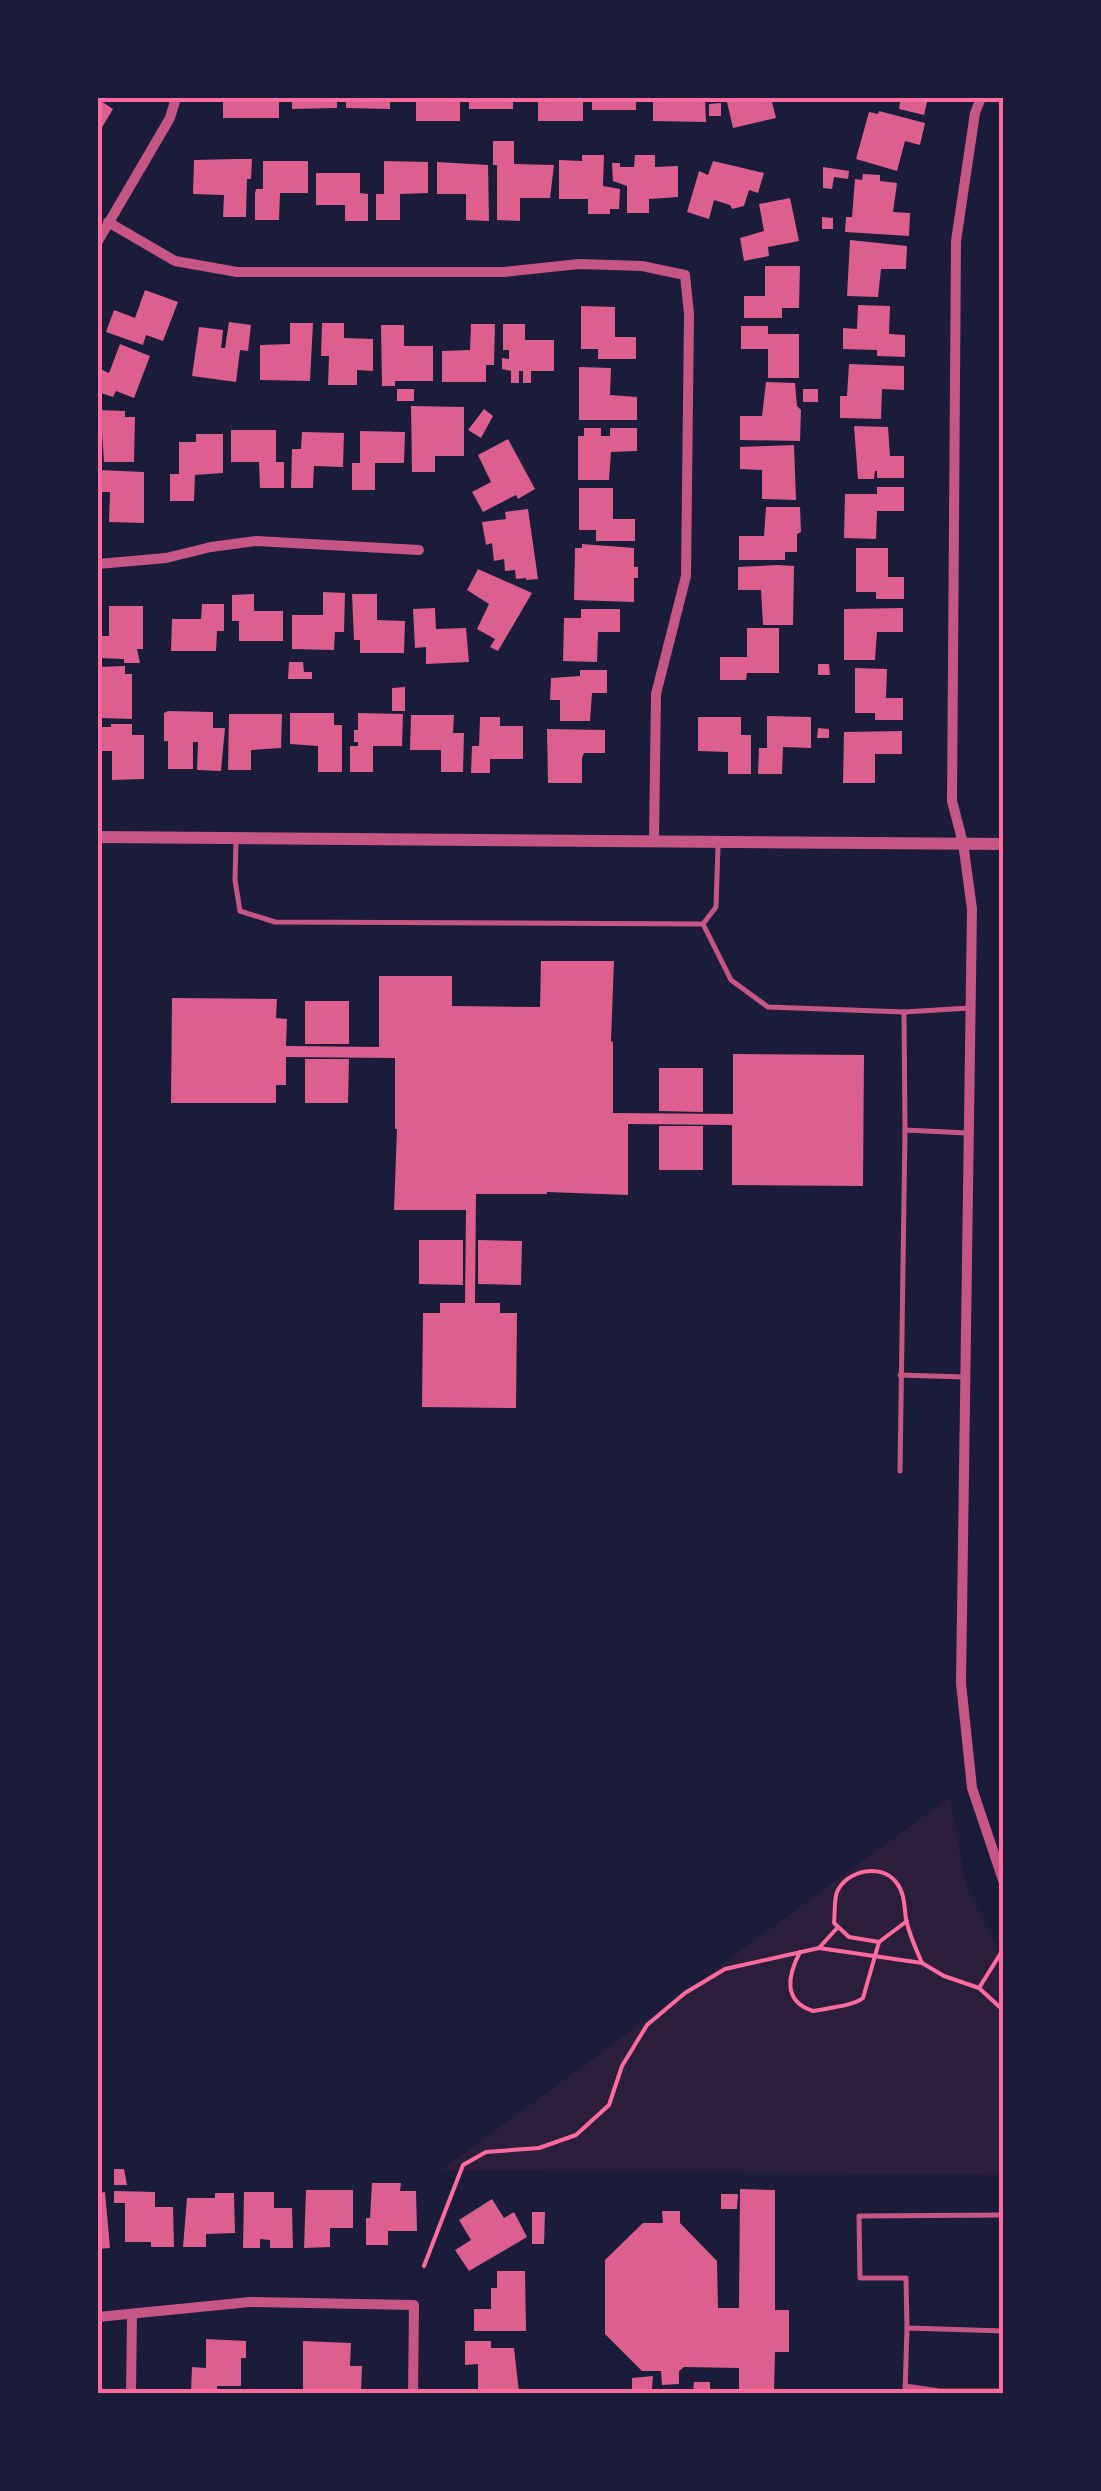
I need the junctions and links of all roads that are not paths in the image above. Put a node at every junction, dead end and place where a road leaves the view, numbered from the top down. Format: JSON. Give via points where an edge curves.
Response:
{"nodes":[{"id":1,"x":176,"y":98,"type":"edge"},
{"id":2,"x":981,"y":98,"type":"edge"},
{"id":3,"x":108,"y":222,"type":"junction"},
{"id":4,"x":98,"y":241,"type":"edge"},
{"id":5,"x":419,"y":550,"type":"dead end"},
{"id":6,"x":98,"y":564,"type":"edge"},
{"id":7,"x":98,"y":837,"type":"edge"},
{"id":8,"x":236,"y":838,"type":"junction"},
{"id":9,"x":654,"y":840,"type":"junction"},
{"id":10,"x":718,"y":841,"type":"junction"},
{"id":11,"x":964,"y":844,"type":"junction"},
{"id":12,"x":1004,"y":844,"type":"edge"},
{"id":13,"x":703,"y":924,"type":"junction"},
{"id":14,"x":970,"y":1008,"type":"junction"},
{"id":15,"x":904,"y":1012,"type":"junction"},
{"id":16,"x":905,"y":1130,"type":"junction"},
{"id":17,"x":968,"y":1132,"type":"junction"},
{"id":18,"x":900,"y":1375,"type":"junction"},
{"id":19,"x":964,"y":1377,"type":"junction"},
{"id":20,"x":900,"y":1472,"type":"dead end"},
{"id":21,"x":1004,"y":1884,"type":"edge"},
{"id":22,"x":1004,"y":2215,"type":"edge"},
{"id":23,"x":132,"y":2315,"type":"junction"},
{"id":24,"x":98,"y":2317,"type":"edge"},
{"id":25,"x":907,"y":2328,"type":"junction"},
{"id":26,"x":1004,"y":2331,"type":"edge"},
{"id":27,"x":905,"y":2390,"type":"edge"},
{"id":28,"x":1004,"y":2391,"type":"edge"},
{"id":29,"x":940,"y":2392,"type":"edge"},
{"id":30,"x":131,"y":2394,"type":"edge"},
{"id":31,"x":413,"y":2394,"type":"edge"}],
"edges":[{"from":1,"to":3,"type":"street"},
{"from":2,"to":11,"type":"street","via":[[956,241],[952,801]]},
{"from":3,"to":4,"type":"street"},
{"from":3,"to":9,"type":"street","via":[[175,260],[237,272],[504,272],[579,264],[685,275],[686,576],[656,694]]},
{"from":5,"to":6,"type":"street","via":[[256,541]]},
{"from":7,"to":8,"type":"street"},
{"from":8,"to":9,"type":"street"},
{"from":8,"to":13,"type":"lane","via":[[240,911],[275,922]]},
{"from":9,"to":10,"type":"street"},
{"from":10,"to":11,"type":"street"},
{"from":10,"to":13,"type":"lane","via":[[716,906]]},
{"from":11,"to":12,"type":"street"},
{"from":11,"to":14,"type":"street","via":[[972,909]]},
{"from":13,"to":15,"type":"lane","via":[[731,980],[768,1007]]},
{"from":14,"to":15,"type":"lane"},
{"from":14,"to":17,"type":"street"},
{"from":15,"to":16,"type":"lane"},
{"from":16,"to":17,"type":"lane"},
{"from":16,"to":18,"type":"lane"},
{"from":17,"to":19,"type":"street"},
{"from":18,"to":19,"type":"lane"},
{"from":18,"to":20,"type":"lane"},
{"from":19,"to":21,"type":"street","via":[[961,1683],[972,1788]]},
{"from":22,"to":25,"type":"lane","via":[[859,2216],[860,2278],[906,2278]]},
{"from":23,"to":24,"type":"street"},
{"from":23,"to":30,"type":"street"},
{"from":23,"to":31,"type":"street","via":[[250,2302],[414,2305]]},
{"from":25,"to":26,"type":"lane"},
{"from":25,"to":27,"type":"lane"},
{"from":27,"to":29,"type":"lane"},
{"from":28,"to":29,"type":"lane"}]}
